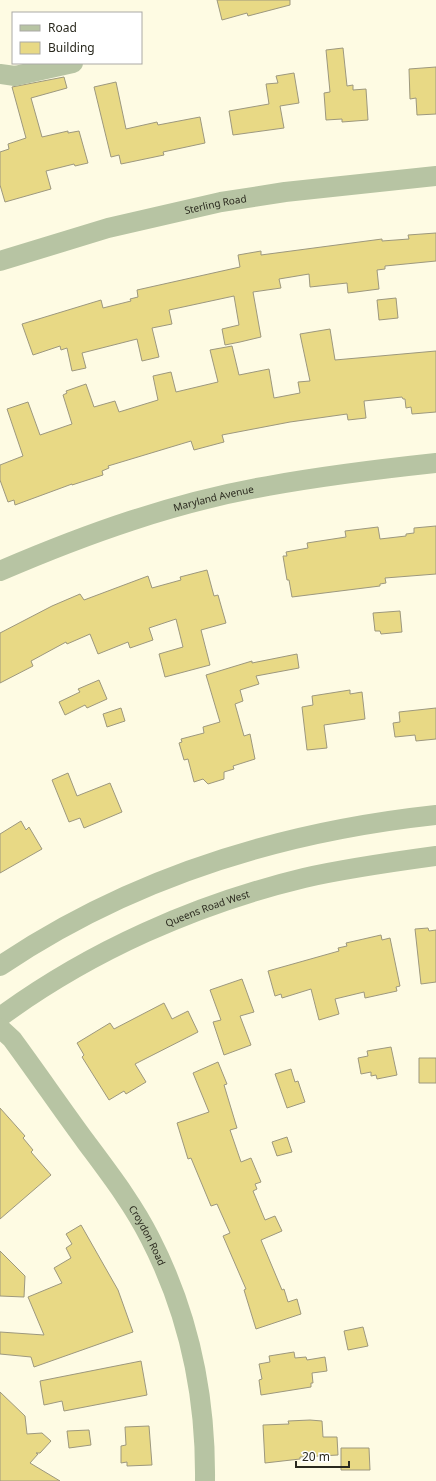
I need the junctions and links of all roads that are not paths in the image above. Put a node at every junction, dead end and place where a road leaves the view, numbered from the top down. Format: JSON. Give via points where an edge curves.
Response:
{"nodes":[{"id":1,"x":69,"y":64,"type":"edge"},
{"id":2,"x":0,"y":74,"type":"edge"},
{"id":3,"x":436,"y":176,"type":"edge"},
{"id":4,"x":0,"y":261,"type":"edge"},
{"id":5,"x":436,"y":463,"type":"edge"},
{"id":6,"x":0,"y":571,"type":"edge"},
{"id":7,"x":436,"y":815,"type":"edge"},
{"id":8,"x":436,"y":856,"type":"edge"},
{"id":9,"x":0,"y":966,"type":"edge"},
{"id":10,"x":0,"y":1017,"type":"edge"},
{"id":11,"x":0,"y":1028,"type":"edge"},
{"id":12,"x":205,"y":1481,"type":"edge"}],
"edges":[{"from":1,"to":2,"type":"street","via":[[20,75]]},
{"from":3,"to":4,"type":"street","name":"Sterling Road","via":[[291,191],[221,202],[108,228]]},
{"from":5,"to":6,"type":"street","name":"Maryland Avenue","via":[[268,486],[175,508],[91,534]]},
{"from":7,"to":9,"type":"street","via":[[291,838],[192,868],[91,912]]},
{"from":8,"to":10,"type":"street","name":"Queens Road West","via":[[326,874],[214,905],[103,954]]},
{"from":11,"to":12,"type":"street","name":"Croydon Road","via":[[12,1039],[113,1179],[158,1255],[181,1312],[195,1363],[203,1421]]}]}
